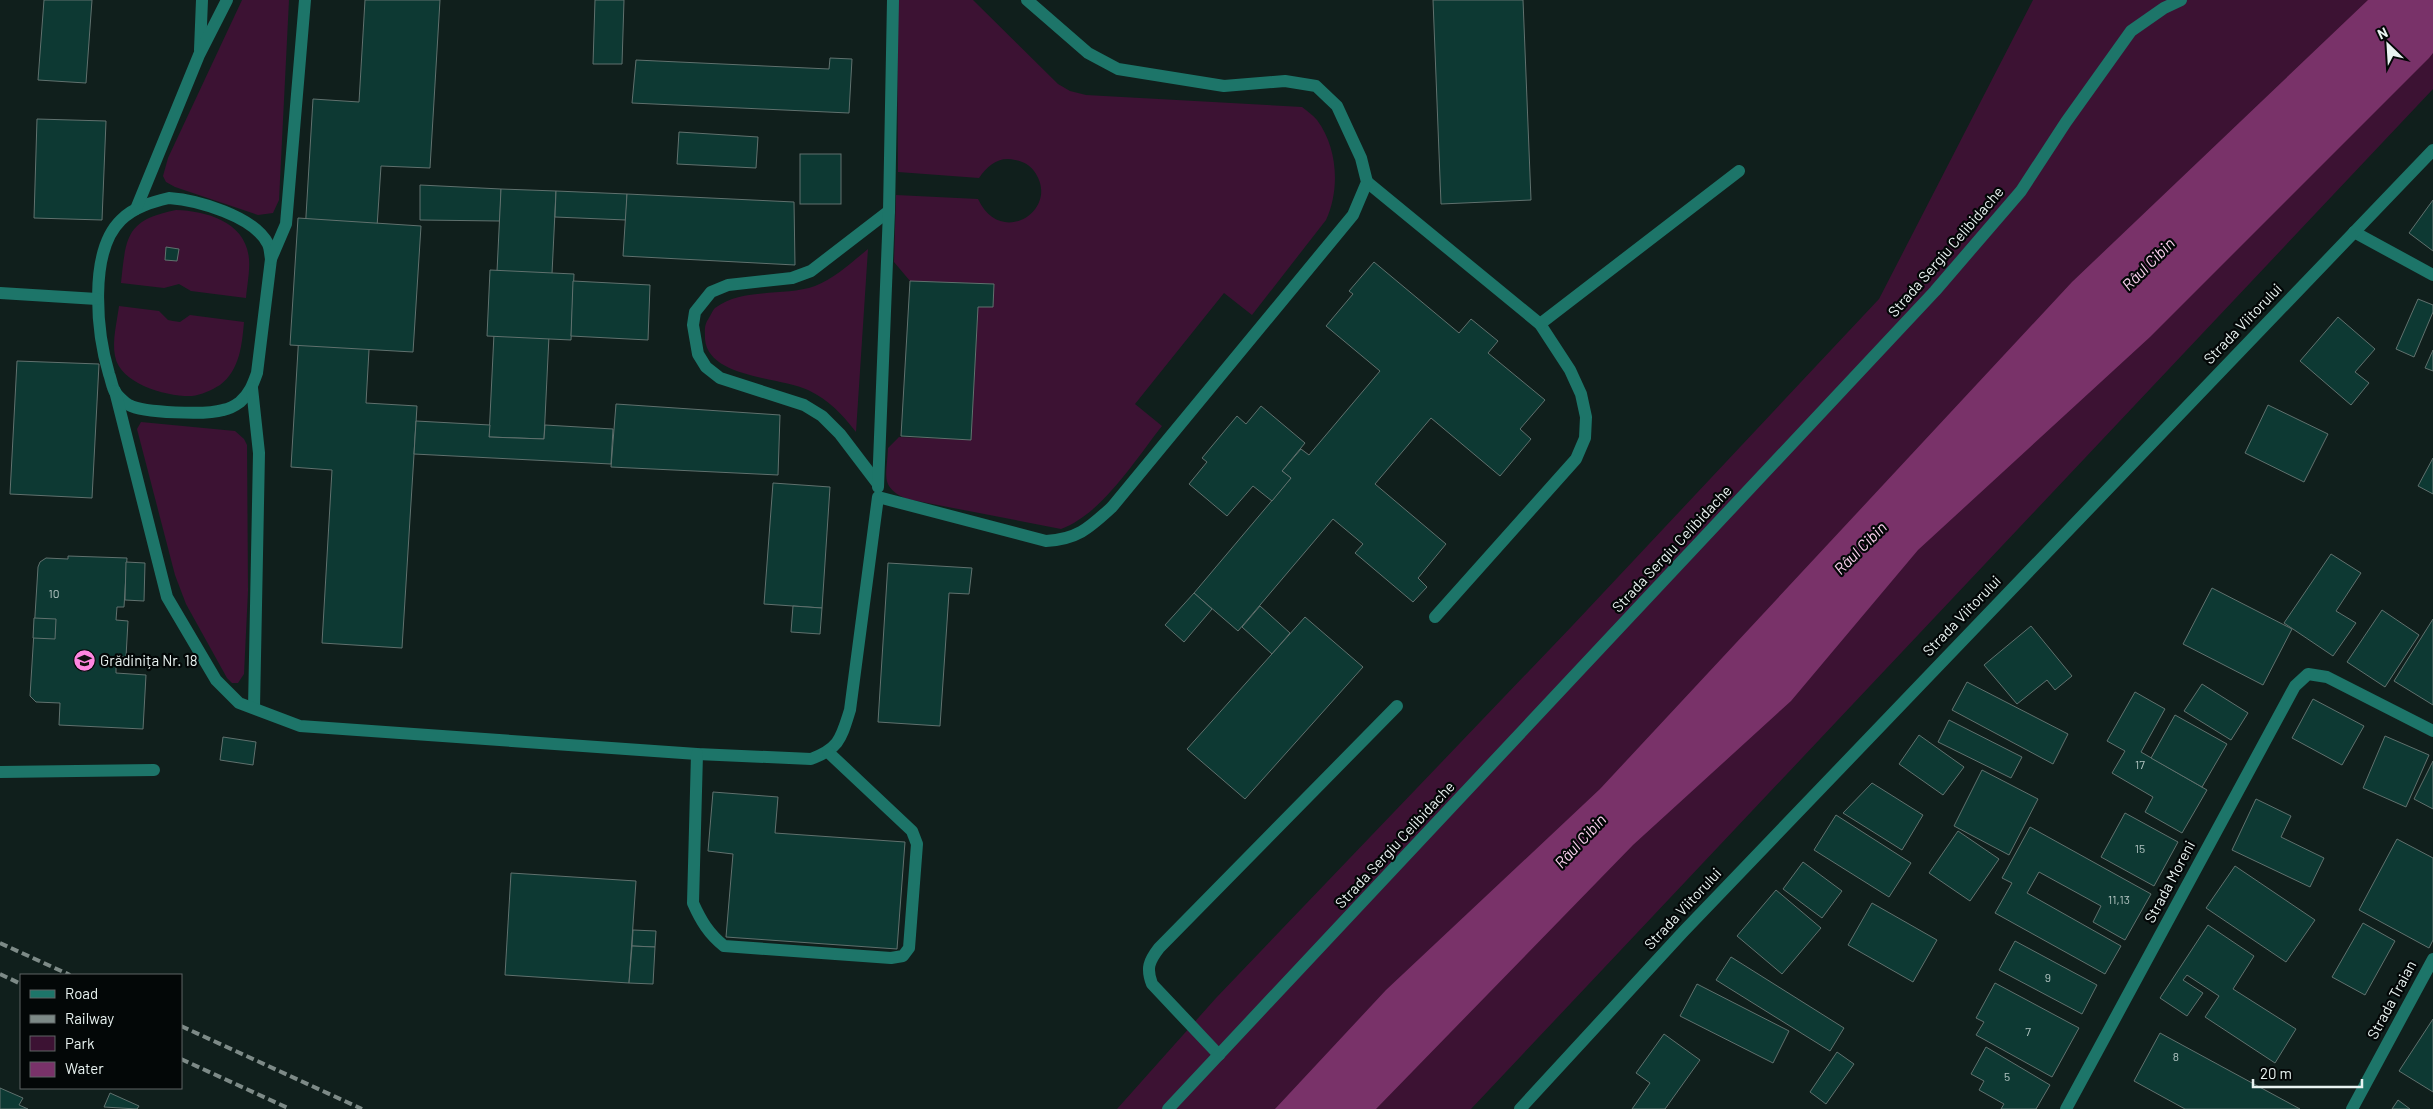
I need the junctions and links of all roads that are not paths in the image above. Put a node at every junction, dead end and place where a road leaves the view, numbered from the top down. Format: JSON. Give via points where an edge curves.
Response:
{"nodes":[{"id":1,"x":202,"y":0,"type":"edge"},
{"id":2,"x":227,"y":0,"type":"edge"},
{"id":3,"x":305,"y":0,"type":"edge"},
{"id":4,"x":893,"y":0,"type":"edge"},
{"id":5,"x":1027,"y":0,"type":"edge"},
{"id":6,"x":2181,"y":0,"type":"edge"},
{"id":7,"x":199,"y":56,"type":"junction"},
{"id":8,"x":2433,"y":150,"type":"edge"},
{"id":9,"x":1739,"y":171,"type":"dead end"},
{"id":10,"x":1367,"y":182,"type":"junction"},
{"id":11,"x":136,"y":209,"type":"junction"},
{"id":12,"x":889,"y":211,"type":"junction"},
{"id":13,"x":2354,"y":232,"type":"junction"},
{"id":14,"x":271,"y":259,"type":"junction"},
{"id":15,"x":2433,"y":275,"type":"edge"},
{"id":16,"x":0,"y":293,"type":"edge"},
{"id":17,"x":97,"y":299,"type":"junction"},
{"id":18,"x":1540,"y":324,"type":"junction"},
{"id":19,"x":252,"y":388,"type":"junction"},
{"id":20,"x":115,"y":392,"type":"junction"},
{"id":21,"x":878,"y":484,"type":"junction"},
{"id":22,"x":878,"y":497,"type":"junction"},
{"id":23,"x":1435,"y":617,"type":"dead end"},
{"id":24,"x":1397,"y":706,"type":"dead end"},
{"id":25,"x":254,"y":708,"type":"junction"},
{"id":26,"x":2433,"y":731,"type":"edge"},
{"id":27,"x":828,"y":752,"type":"junction"},
{"id":28,"x":697,"y":754,"type":"junction"},
{"id":29,"x":154,"y":770,"type":"dead end"},
{"id":30,"x":0,"y":772,"type":"edge"},
{"id":31,"x":2433,"y":958,"type":"edge"},
{"id":32,"x":1219,"y":1055,"type":"junction"},
{"id":33,"x":1168,"y":1109,"type":"edge"},
{"id":34,"x":1520,"y":1109,"type":"edge"},
{"id":35,"x":2066,"y":1109,"type":"edge"},
{"id":36,"x":2352,"y":1109,"type":"edge"}],
"edges":[{"from":1,"to":7,"type":"street"},
{"from":2,"to":7,"type":"street"},
{"from":3,"to":14,"type":"street","via":[[286,224]]},
{"from":4,"to":12,"type":"street"},
{"from":5,"to":10,"type":"street","via":[[1088,53],[1118,69],[1224,86],[1285,81],[1316,86],[1338,106],[1361,158]]},
{"from":6,"to":32,"type":"street","name":"Strada Sergiu Celibidache","via":[[2131,31],[2021,191],[1935,291]]},
{"from":7,"to":11,"type":"street"},
{"from":8,"to":13,"type":"street","name":"Strada Viitorului"},
{"from":9,"to":18,"type":"street"},
{"from":10,"to":18,"type":"street"},
{"from":10,"to":22,"type":"street","via":[[1353,215],[1112,507],[1091,526],[1066,540],[1046,541]]},
{"from":11,"to":14,"type":"street","via":[[169,198],[184,199],[242,219],[268,244]]},
{"from":11,"to":17,"type":"street","via":[[120,220],[111,235]]},
{"from":12,"to":21,"type":"street"},
{"from":12,"to":21,"type":"street","via":[[811,271],[792,278],[728,285],[711,292],[695,312],[693,325],[698,354],[706,368],[720,378],[804,405],[822,416]]},
{"from":13,"to":15,"type":"street"},
{"from":13,"to":34,"type":"street","name":"Strada Viitorului","via":[[1683,932]]},
{"from":14,"to":19,"type":"street","via":[[257,373]]},
{"from":16,"to":17,"type":"street"},
{"from":17,"to":20,"type":"street","via":[[100,338]]},
{"from":18,"to":23,"type":"street","via":[[1570,370],[1581,394],[1586,417],[1585,438],[1576,460]]},
{"from":19,"to":20,"type":"street","via":[[239,402],[223,410],[198,412],[151,411],[129,405]]},
{"from":19,"to":25,"type":"street","via":[[259,453]]},
{"from":20,"to":25,"type":"street","via":[[167,596],[216,680],[239,703]]},
{"from":21,"to":22,"type":"street"},
{"from":22,"to":27,"type":"street","via":[[850,710],[840,741]]},
{"from":24,"to":32,"type":"street","via":[[1159,948],[1150,961],[1148,972],[1152,984]]},
{"from":25,"to":28,"type":"street","via":[[300,726]]},
{"from":26,"to":35,"type":"street","name":"Strada Moreni","via":[[2327,677],[2308,674],[2295,686]]},
{"from":27,"to":28,"type":"street","via":[[811,758]]},
{"from":27,"to":28,"type":"street","via":[[912,831],[918,844],[909,948],[903,956],[891,958],[724,946],[713,938],[693,903]]},
{"from":29,"to":30,"type":"street"},
{"from":31,"to":36,"type":"street","name":"Strada Traian"},
{"from":32,"to":33,"type":"street","name":"Strada Sergiu Celibidache"}]}
